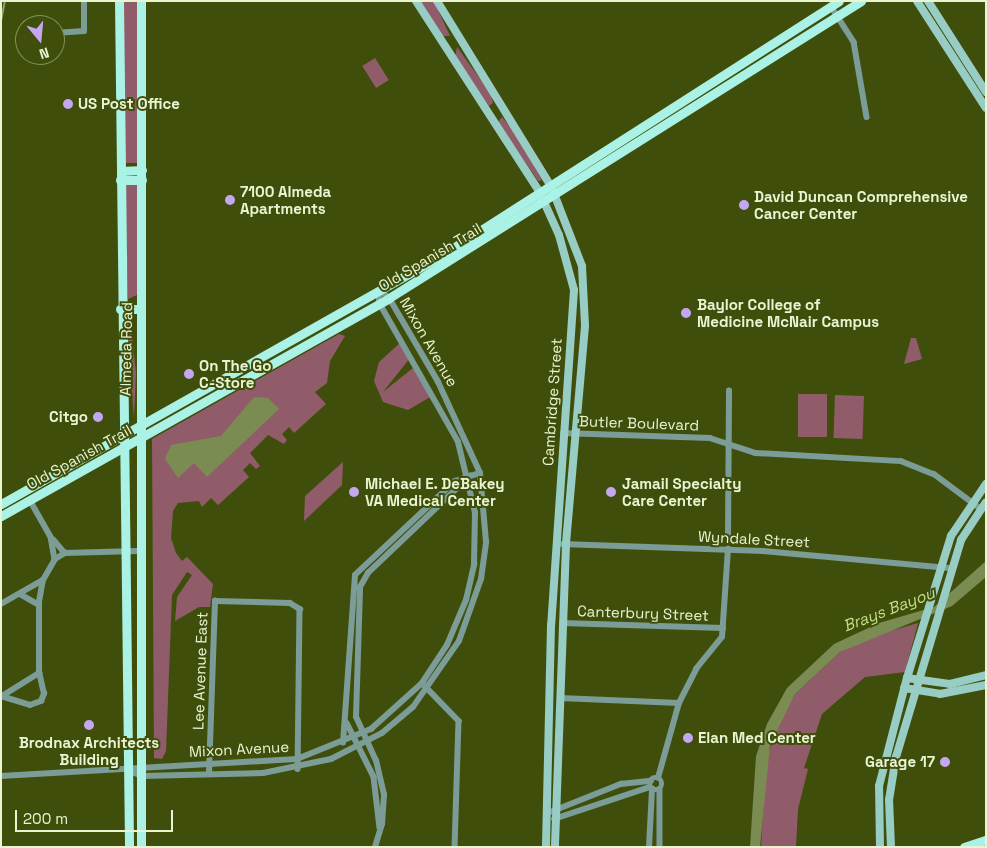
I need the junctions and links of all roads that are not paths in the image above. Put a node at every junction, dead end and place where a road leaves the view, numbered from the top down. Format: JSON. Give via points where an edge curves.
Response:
{"nodes":[{"id":1,"x":84,"y":1,"type":"edge"},
{"id":2,"x":120,"y":1,"type":"edge"},
{"id":3,"x":141,"y":1,"type":"edge"},
{"id":4,"x":416,"y":1,"type":"edge"},
{"id":5,"x":437,"y":1,"type":"edge"},
{"id":6,"x":861,"y":1,"type":"edge"},
{"id":7,"x":916,"y":1,"type":"edge"},
{"id":8,"x":928,"y":1,"type":"edge"},
{"id":9,"x":835,"y":4,"type":"edge"},
{"id":10,"x":838,"y":16,"type":"junction"},
{"id":11,"x":65,"y":32,"type":"edge"},
{"id":12,"x":459,"y":37,"type":"junction"},
{"id":13,"x":445,"y":48,"type":"junction"},
{"id":14,"x":986,"y":92,"type":"edge"},
{"id":15,"x":986,"y":108,"type":"edge"},
{"id":16,"x":867,"y":117,"type":"dead end"},
{"id":17,"x":652,"y":120,"type":"junction"},
{"id":18,"x":658,"y":129,"type":"junction"},
{"id":19,"x":142,"y":170,"type":"junction"},
{"id":20,"x":120,"y":171,"type":"junction"},
{"id":21,"x":120,"y":180,"type":"junction"},
{"id":22,"x":142,"y":180,"type":"junction"},
{"id":23,"x":551,"y":186,"type":"junction"},
{"id":24,"x":540,"y":193,"type":"junction"},
{"id":25,"x":556,"y":195,"type":"junction"},
{"id":26,"x":544,"y":202,"type":"junction"},
{"id":27,"x":468,"y":244,"type":"junction"},
{"id":28,"x":585,"y":289,"type":"junction"},
{"id":29,"x":574,"y":290,"type":"junction"},
{"id":30,"x":379,"y":291,"type":"junction"},
{"id":31,"x":389,"y":298,"type":"junction"},
{"id":32,"x":379,"y":303,"type":"junction"},
{"id":33,"x":120,"y":309,"type":"junction"},
{"id":34,"x":141,"y":309,"type":"junction"},
{"id":35,"x":298,"y":336,"type":"junction"},
{"id":36,"x":304,"y":345,"type":"junction"},
{"id":37,"x":223,"y":379,"type":"junction"},
{"id":38,"x":230,"y":387,"type":"junction"},
{"id":39,"x":729,"y":391,"type":"dead end"},
{"id":40,"x":139,"y":428,"type":"junction"},
{"id":41,"x":576,"y":432,"type":"junction"},
{"id":42,"x":563,"y":433,"type":"junction"},
{"id":43,"x":125,"y":435,"type":"junction"},
{"id":44,"x":138,"y":440,"type":"junction"},
{"id":45,"x":731,"y":446,"type":"junction"},
{"id":46,"x":125,"y":448,"type":"junction"},
{"id":47,"x":480,"y":473,"type":"junction"},
{"id":48,"x":53,"y":475,"type":"junction"},
{"id":49,"x":470,"y":476,"type":"junction"},
{"id":50,"x":58,"y":484,"type":"junction"},
{"id":51,"x":986,"y":484,"type":"edge"},
{"id":52,"x":25,"y":490,"type":"junction"},
{"id":53,"x":472,"y":491,"type":"junction"},
{"id":54,"x":453,"y":493,"type":"junction"},
{"id":55,"x":30,"y":500,"type":"junction"},
{"id":56,"x":971,"y":502,"type":"junction"},
{"id":57,"x":1,"y":504,"type":"edge"},
{"id":58,"x":983,"y":506,"type":"edge"},
{"id":59,"x":1,"y":516,"type":"edge"},
{"id":60,"x":51,"y":537,"type":"junction"},
{"id":61,"x":728,"y":538,"type":"dead end"},
{"id":62,"x":555,"y":544,"type":"junction"},
{"id":63,"x":566,"y":545,"type":"junction"},
{"id":64,"x":728,"y":549,"type":"junction"},
{"id":65,"x":125,"y":552,"type":"junction"},
{"id":66,"x":137,"y":552,"type":"junction"},
{"id":67,"x":68,"y":553,"type":"junction"},
{"id":68,"x":55,"y":559,"type":"junction"},
{"id":69,"x":939,"y":566,"type":"junction"},
{"id":70,"x":951,"y":571,"type":"junction"},
{"id":71,"x":43,"y":580,"type":"junction"},
{"id":72,"x":19,"y":594,"type":"junction"},
{"id":73,"x":1,"y":604,"type":"edge"},
{"id":74,"x":38,"y":605,"type":"junction"},
{"id":75,"x":562,"y":623,"type":"junction"},
{"id":76,"x":723,"y":628,"type":"junction"},
{"id":77,"x":349,"y":648,"type":"junction"},
{"id":78,"x":357,"y":649,"type":"junction"},
{"id":79,"x":39,"y":674,"type":"junction"},
{"id":80,"x":986,"y":675,"type":"edge"},
{"id":81,"x":907,"y":678,"type":"junction"},
{"id":82,"x":918,"y":680,"type":"junction"},
{"id":83,"x":968,"y":680,"type":"junction"},
{"id":84,"x":422,"y":683,"type":"junction"},
{"id":85,"x":986,"y":685,"type":"edge"},
{"id":86,"x":904,"y":688,"type":"junction"},
{"id":87,"x":971,"y":689,"type":"junction"},
{"id":88,"x":429,"y":690,"type":"junction"},
{"id":89,"x":915,"y":691,"type":"junction"},
{"id":90,"x":1,"y":696,"type":"edge"},
{"id":91,"x":560,"y":698,"type":"junction"},
{"id":92,"x":679,"y":703,"type":"junction"},
{"id":93,"x":346,"y":721,"type":"junction"},
{"id":94,"x":362,"y":734,"type":"junction"},
{"id":95,"x":355,"y":738,"type":"junction"},
{"id":96,"x":366,"y":742,"type":"junction"},
{"id":97,"x":343,"y":743,"type":"junction"},
{"id":98,"x":359,"y":745,"type":"junction"},
{"id":99,"x":297,"y":759,"type":"junction"},
{"id":100,"x":209,"y":763,"type":"junction"},
{"id":101,"x":142,"y":765,"type":"junction"},
{"id":102,"x":298,"y":769,"type":"junction"},
{"id":103,"x":128,"y":770,"type":"junction"},
{"id":104,"x":209,"y":773,"type":"junction"},
{"id":105,"x":1,"y":776,"type":"edge"},
{"id":106,"x":142,"y":776,"type":"junction"},
{"id":107,"x":658,"y":778,"type":"junction"},
{"id":108,"x":651,"y":786,"type":"junction"},
{"id":109,"x":660,"y":790,"type":"junction"},
{"id":110,"x":557,"y":806,"type":"junction"},
{"id":111,"x":548,"y":816,"type":"junction"},
{"id":112,"x":556,"y":819,"type":"junction"},
{"id":113,"x":380,"y":828,"type":"junction"},
{"id":114,"x":986,"y":840,"type":"edge"},
{"id":115,"x":129,"y":847,"type":"edge"},
{"id":116,"x":141,"y":847,"type":"edge"},
{"id":117,"x":375,"y":847,"type":"edge"},
{"id":118,"x":455,"y":847,"type":"edge"},
{"id":119,"x":546,"y":847,"type":"edge"},
{"id":120,"x":555,"y":847,"type":"edge"},
{"id":121,"x":649,"y":847,"type":"edge"},
{"id":122,"x":660,"y":847,"type":"edge"},
{"id":123,"x":880,"y":847,"type":"edge"},
{"id":124,"x":891,"y":847,"type":"edge"},
{"id":125,"x":965,"y":847,"type":"edge"}],
"edges":[{"from":1,"to":11,"type":"street","via":[[84,31]]},
{"from":2,"to":20,"type":"main road","name":"Almeda Road"},
{"from":3,"to":19,"type":"main road","name":"Almeda Road"},
{"from":4,"to":13,"type":"street","name":"Cambridge Street"},
{"from":5,"to":12,"type":"street","name":"Cambridge Street"},
{"from":6,"to":10,"type":"main road","name":"Old Spanish Trail"},
{"from":7,"to":15,"type":"street"},
{"from":8,"to":14,"type":"street"},
{"from":9,"to":10,"type":"street"},
{"from":9,"to":17,"type":"main road","name":"Old Spanish Trail"},
{"from":10,"to":16,"type":"street","via":[[855,44]]},
{"from":10,"to":18,"type":"main road","name":"Old Spanish Trail"},
{"from":12,"to":13,"type":"street"},
{"from":12,"to":23,"type":"street","name":"Cambridge Street"},
{"from":13,"to":24,"type":"street","name":"Cambridge Street"},
{"from":17,"to":18,"type":"main road"},
{"from":17,"to":23,"type":"main road","name":"Old Spanish Trail"},
{"from":18,"to":25,"type":"main road","name":"Old Spanish Trail"},
{"from":19,"to":20,"type":"main road"},
{"from":19,"to":22,"type":"main road","name":"Almeda Road"},
{"from":20,"to":21,"type":"main road","name":"Almeda Road"},
{"from":21,"to":22,"type":"main road"},
{"from":21,"to":33,"type":"main road","name":"Almeda Road"},
{"from":22,"to":34,"type":"main road","name":"Almeda Road"},
{"from":23,"to":24,"type":"main road","name":"Old Spanish Trail"},
{"from":23,"to":25,"type":"street","name":"Cambridge Street"},
{"from":24,"to":26,"type":"street","name":"Cambridge Street"},
{"from":24,"to":27,"type":"main road","name":"Old Spanish Trail"},
{"from":25,"to":26,"type":"main road","name":"Old Spanish Trail"},
{"from":25,"to":28,"type":"street","name":"Cambridge Street","via":[[576,244]]},
{"from":26,"to":27,"type":"main road","name":"Old Spanish Trail"},
{"from":26,"to":29,"type":"street","name":"Cambridge Street","via":[[562,242]]},
{"from":27,"to":30,"type":"main road","name":"Old Spanish Trail"},
{"from":27,"to":31,"type":"main road","name":"Old Spanish Trail"},
{"from":28,"to":29,"type":"street"},
{"from":28,"to":41,"type":"street","name":"Cambridge Street"},
{"from":29,"to":42,"type":"street","name":"Cambridge Street"},
{"from":30,"to":31,"type":"street","name":"Mixon Avenue"},
{"from":30,"to":32,"type":"street","name":"Mixon Avenue"},
{"from":30,"to":35,"type":"main road","name":"Old Spanish Trail"},
{"from":31,"to":32,"type":"main road","name":"Old Spanish Trail"},
{"from":31,"to":47,"type":"street","name":"Mixon Avenue","via":[[456,414]]},
{"from":32,"to":36,"type":"main road","name":"Old Spanish Trail"},
{"from":32,"to":49,"type":"street","name":"Mixon Avenue","via":[[454,434]]},
{"from":33,"to":34,"type":"main road"},
{"from":33,"to":43,"type":"main road","name":"Almeda Road"},
{"from":34,"to":40,"type":"main road","name":"Almeda Road"},
{"from":35,"to":36,"type":"main road"},
{"from":35,"to":37,"type":"main road","name":"Old Spanish Trail"},
{"from":36,"to":38,"type":"main road","name":"Old Spanish Trail"},
{"from":37,"to":38,"type":"main road"},
{"from":37,"to":40,"type":"main road","name":"Old Spanish Trail"},
{"from":38,"to":44,"type":"main road","name":"Old Spanish Trail"},
{"from":39,"to":45,"type":"street"},
{"from":40,"to":43,"type":"main road","name":"Old Spanish Trail"},
{"from":40,"to":44,"type":"main road","name":"Almeda Road"},
{"from":41,"to":42,"type":"street","name":"Butler Boulevard"},
{"from":41,"to":45,"type":"street","name":"Butler Boulevard","via":[[710,438]]},
{"from":41,"to":63,"type":"street","name":"Cambridge Street"},
{"from":42,"to":62,"type":"street","name":"Cambridge Street"},
{"from":43,"to":46,"type":"main road","name":"Almeda Road"},
{"from":43,"to":48,"type":"main road","name":"Old Spanish Trail"},
{"from":44,"to":46,"type":"main road","name":"Old Spanish Trail"},
{"from":44,"to":66,"type":"main road","name":"Almeda Road"},
{"from":45,"to":56,"type":"street","name":"Butler Boulevard","via":[[771,455],[887,459],[920,466]]},
{"from":45,"to":61,"type":"street"},
{"from":46,"to":50,"type":"main road","name":"Old Spanish Trail"},
{"from":46,"to":65,"type":"main road","name":"Almeda Road"},
{"from":47,"to":49,"type":"street"},
{"from":47,"to":88,"type":"street","name":"Mixon Avenue","via":[[486,512],[481,579],[459,641]]},
{"from":48,"to":50,"type":"main road"},
{"from":48,"to":52,"type":"main road","name":"Old Spanish Trail"},
{"from":49,"to":53,"type":"street","name":"Mixon Avenue"},
{"from":49,"to":54,"type":"street"},
{"from":49,"to":77,"type":"street","via":[[455,481],[357,572],[351,592]]},
{"from":50,"to":55,"type":"main road","name":"Old Spanish Trail"},
{"from":51,"to":56,"type":"street"},
{"from":52,"to":55,"type":"main road"},
{"from":52,"to":57,"type":"main road","name":"Old Spanish Trail"},
{"from":53,"to":54,"type":"street","via":[[462,486]]},
{"from":53,"to":84,"type":"street","name":"Mixon Avenue","via":[[476,538],[469,588],[452,635]]},
{"from":54,"to":78,"type":"street","via":[[363,579]]},
{"from":55,"to":59,"type":"main road","name":"Old Spanish Trail"},
{"from":55,"to":60,"type":"street"},
{"from":56,"to":58,"type":"street","name":"Butler Boulevard"},
{"from":56,"to":69,"type":"street","via":[[951,536]]},
{"from":58,"to":70,"type":"street","via":[[961,540]]},
{"from":60,"to":67,"type":"street"},
{"from":60,"to":68,"type":"street"},
{"from":62,"to":63,"type":"street","name":"Wyndale Street"},
{"from":62,"to":111,"type":"street","name":"Cambridge Street"},
{"from":63,"to":64,"type":"street","name":"Wyndale Street"},
{"from":63,"to":75,"type":"street","name":"Cambridge Street"},
{"from":64,"to":69,"type":"street","name":"Wyndale Street"},
{"from":64,"to":76,"type":"street"},
{"from":65,"to":66,"type":"street"},
{"from":65,"to":67,"type":"street"},
{"from":65,"to":103,"type":"main road","name":"Almeda Road"},
{"from":66,"to":101,"type":"main road","name":"Almeda Road"},
{"from":67,"to":68,"type":"street"},
{"from":68,"to":71,"type":"street"},
{"from":69,"to":70,"type":"street","name":"Wyndale Street"},
{"from":69,"to":81,"type":"street"},
{"from":70,"to":82,"type":"street"},
{"from":71,"to":72,"type":"street"},
{"from":71,"to":74,"type":"street"},
{"from":72,"to":73,"type":"street"},
{"from":72,"to":74,"type":"street"},
{"from":74,"to":79,"type":"street"},
{"from":75,"to":76,"type":"street","name":"Canterbury Street"},
{"from":75,"to":91,"type":"street","name":"Cambridge Street"},
{"from":76,"to":92,"type":"street","via":[[719,644],[696,669]]},
{"from":77,"to":78,"type":"street"},
{"from":77,"to":93,"type":"street"},
{"from":78,"to":94,"type":"street","via":[[356,717]]},
{"from":79,"to":90,"type":"street"},
{"from":79,"to":90,"type":"street","via":[[44,694],[36,704]]},
{"from":80,"to":83,"type":"street"},
{"from":81,"to":82,"type":"street"},
{"from":81,"to":86,"type":"street"},
{"from":82,"to":83,"type":"street","via":[[938,684]]},
{"from":82,"to":89,"type":"street"},
{"from":83,"to":87,"type":"street"},
{"from":84,"to":88,"type":"street"},
{"from":84,"to":94,"type":"street","name":"Mixon Avenue"},
{"from":85,"to":87,"type":"street"},
{"from":86,"to":89,"type":"street"},
{"from":86,"to":123,"type":"street","via":[[879,786]]},
{"from":87,"to":89,"type":"street","via":[[940,694]]},
{"from":88,"to":96,"type":"street","name":"Mixon Avenue","via":[[387,729]]},
{"from":88,"to":118,"type":"street","via":[[459,723]]},
{"from":89,"to":124,"type":"street","via":[[890,785]]},
{"from":91,"to":92,"type":"street"},
{"from":91,"to":110,"type":"street","name":"Cambridge Street"},
{"from":92,"to":107,"type":"street"},
{"from":93,"to":95,"type":"street"},
{"from":93,"to":97,"type":"street"},
{"from":94,"to":95,"type":"street","name":"Mixon Avenue"},
{"from":94,"to":96,"type":"street"},
{"from":95,"to":97,"type":"street","name":"Mixon Avenue"},
{"from":95,"to":98,"type":"street"},
{"from":96,"to":98,"type":"street","name":"Mixon Avenue"},
{"from":96,"to":113,"type":"street","via":[[382,784]]},
{"from":97,"to":99,"type":"street","name":"Mixon Avenue"},
{"from":98,"to":102,"type":"street","name":"Mixon Avenue"},
{"from":98,"to":113,"type":"street","via":[[376,786]]},
{"from":99,"to":100,"type":"street","name":"Mixon Avenue"},
{"from":99,"to":100,"type":"street","name":"Lee Avenue East","via":[[300,609],[290,603],[214,600]]},
{"from":99,"to":102,"type":"street"},
{"from":100,"to":101,"type":"street","name":"Mixon Avenue"},
{"from":100,"to":104,"type":"street","name":"Lee Avenue East"},
{"from":101,"to":103,"type":"street","name":"Mixon Avenue"},
{"from":101,"to":106,"type":"main road","name":"Almeda Road"},
{"from":102,"to":104,"type":"street","name":"Mixon Avenue"},
{"from":103,"to":105,"type":"street"},
{"from":103,"to":106,"type":"street","name":"Mixon Avenue"},
{"from":103,"to":115,"type":"main road","name":"Almeda Road"},
{"from":104,"to":106,"type":"street","name":"Mixon Avenue"},
{"from":106,"to":116,"type":"main road","name":"Almeda Road"},
{"from":107,"to":108,"type":"street"},
{"from":107,"to":109,"type":"street","via":[[663,784]]},
{"from":108,"to":109,"type":"street"},
{"from":108,"to":110,"type":"street","via":[[621,784]]},
{"from":108,"to":112,"type":"street"},
{"from":108,"to":121,"type":"street"},
{"from":109,"to":122,"type":"street"},
{"from":110,"to":111,"type":"street"},
{"from":110,"to":112,"type":"street","name":"Cambridge Street"},
{"from":111,"to":112,"type":"street"},
{"from":111,"to":119,"type":"street","name":"Cambridge Street"},
{"from":112,"to":120,"type":"street","name":"Cambridge Street"},
{"from":113,"to":117,"type":"street"},
{"from":114,"to":125,"type":"main road"}]}
